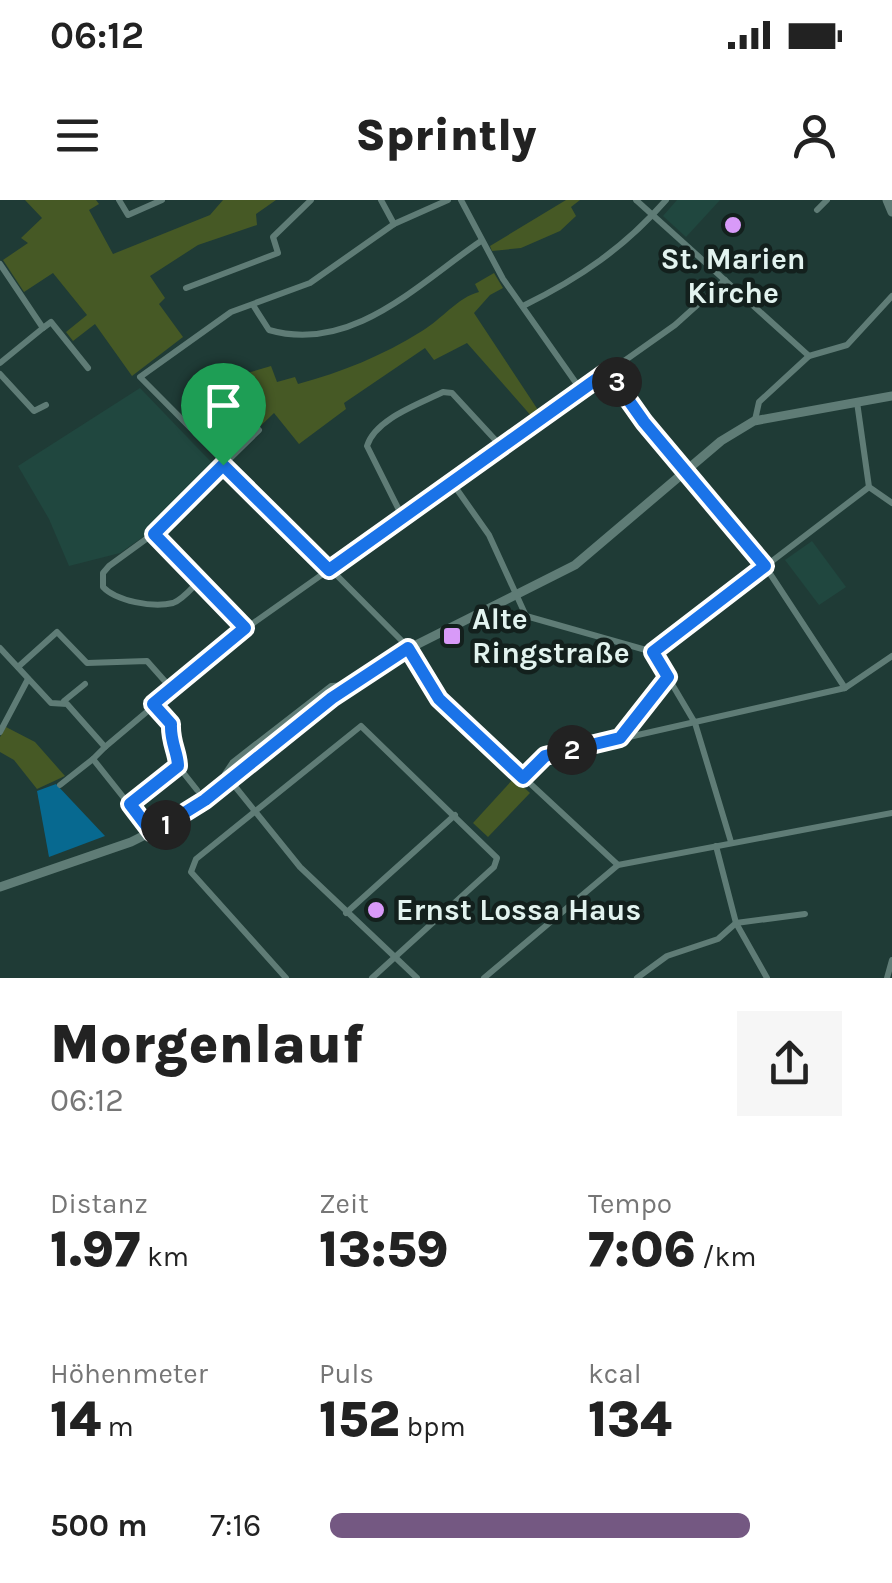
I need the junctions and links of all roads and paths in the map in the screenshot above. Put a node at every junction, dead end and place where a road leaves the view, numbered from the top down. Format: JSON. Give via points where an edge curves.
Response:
{"nodes":[{"id":1,"x":119,"y":200,"type":"edge"},
{"id":2,"x":162,"y":200,"type":"edge"},
{"id":3,"x":312,"y":200,"type":"edge"},
{"id":4,"x":381,"y":200,"type":"edge"},
{"id":5,"x":448,"y":200,"type":"edge"},
{"id":6,"x":461,"y":200,"type":"edge"},
{"id":7,"x":636,"y":200,"type":"edge"},
{"id":8,"x":666,"y":200,"type":"edge"},
{"id":9,"x":827,"y":200,"type":"edge"},
{"id":10,"x":887,"y":200,"type":"edge"},
{"id":11,"x":817,"y":210,"type":"dead end"},
{"id":12,"x":892,"y":212,"type":"edge"},
{"id":13,"x":653,"y":215,"type":"junction"},
{"id":14,"x":394,"y":224,"type":"junction"},
{"id":15,"x":481,"y":240,"type":"junction"},
{"id":16,"x":0,"y":264,"type":"edge"},
{"id":17,"x":725,"y":280,"type":"junction"},
{"id":18,"x":186,"y":288,"type":"dead end"},
{"id":19,"x":892,"y":296,"type":"edge"},
{"id":20,"x":253,"y":305,"type":"junction"},
{"id":21,"x":523,"y":306,"type":"junction"},
{"id":22,"x":44,"y":328,"type":"junction"},
{"id":23,"x":808,"y":356,"type":"junction"},
{"id":24,"x":0,"y":363,"type":"edge"},
{"id":25,"x":88,"y":368,"type":"dead end"},
{"id":26,"x":608,"y":371,"type":"junction"},
{"id":27,"x":1,"y":375,"type":"edge"},
{"id":28,"x":582,"y":390,"type":"junction"},
{"id":29,"x":892,"y":396,"type":"edge"},
{"id":30,"x":856,"y":401,"type":"junction"},
{"id":31,"x":46,"y":405,"type":"dead end"},
{"id":32,"x":754,"y":421,"type":"junction"},
{"id":33,"x":259,"y":430,"type":"dead end"},
{"id":34,"x":500,"y":444,"type":"junction"},
{"id":35,"x":223,"y":465,"type":"junction"},
{"id":36,"x":687,"y":471,"type":"junction"},
{"id":37,"x":452,"y":481,"type":"junction"},
{"id":38,"x":870,"y":486,"type":"junction"},
{"id":39,"x":892,"y":503,"type":"edge"},
{"id":40,"x":402,"y":516,"type":"junction"},
{"id":41,"x":154,"y":534,"type":"junction"},
{"id":42,"x":765,"y":566,"type":"junction"},
{"id":43,"x":329,"y":570,"type":"junction"},
{"id":44,"x":198,"y":582,"type":"junction"},
{"id":45,"x":515,"y":597,"type":"junction"},
{"id":46,"x":245,"y":628,"type":"junction"},
{"id":47,"x":0,"y":648,"type":"edge"},
{"id":48,"x":408,"y":648,"type":"junction"},
{"id":49,"x":653,"y":652,"type":"junction"},
{"id":50,"x":892,"y":656,"type":"edge"},
{"id":51,"x":18,"y":666,"type":"junction"},
{"id":52,"x":668,"y":677,"type":"junction"},
{"id":53,"x":28,"y":679,"type":"junction"},
{"id":54,"x":85,"y":684,"type":"dead end"},
{"id":55,"x":171,"y":688,"type":"junction"},
{"id":56,"x":845,"y":688,"type":"junction"},
{"id":57,"x":63,"y":702,"type":"junction"},
{"id":58,"x":153,"y":704,"type":"junction"},
{"id":59,"x":695,"y":723,"type":"junction"},
{"id":60,"x":0,"y":732,"type":"edge"},
{"id":61,"x":620,"y":738,"type":"junction"},
{"id":62,"x":105,"y":747,"type":"junction"},
{"id":63,"x":93,"y":759,"type":"junction"},
{"id":64,"x":178,"y":766,"type":"junction"},
{"id":65,"x":523,"y":778,"type":"junction"},
{"id":66,"x":229,"y":780,"type":"junction"},
{"id":67,"x":60,"y":785,"type":"dead end"},
{"id":68,"x":196,"y":790,"type":"dead end"},
{"id":69,"x":130,"y":804,"type":"junction"},
{"id":70,"x":254,"y":812,"type":"junction"},
{"id":71,"x":892,"y":813,"type":"edge"},
{"id":72,"x":456,"y":815,"type":"junction"},
{"id":73,"x":152,"y":833,"type":"junction"},
{"id":74,"x":730,"y":842,"type":"junction"},
{"id":75,"x":716,"y":846,"type":"junction"},
{"id":76,"x":618,"y":865,"type":"junction"},
{"id":77,"x":0,"y":887,"type":"edge"},
{"id":78,"x":346,"y":913,"type":"junction"},
{"id":79,"x":805,"y":914,"type":"dead end"},
{"id":80,"x":736,"y":923,"type":"junction"},
{"id":81,"x":393,"y":956,"type":"junction"},
{"id":82,"x":892,"y":960,"type":"edge"},
{"id":83,"x":286,"y":978,"type":"edge"},
{"id":84,"x":372,"y":978,"type":"edge"},
{"id":85,"x":417,"y":978,"type":"edge"},
{"id":86,"x":484,"y":978,"type":"edge"},
{"id":87,"x":637,"y":978,"type":"edge"},
{"id":88,"x":767,"y":978,"type":"edge"},
{"id":89,"x":887,"y":978,"type":"edge"}],
"edges":[{"from":1,"to":2,"type":"street","via":[[128,215]]},
{"from":3,"to":18,"type":"street","via":[[273,237],[278,254]]},
{"from":4,"to":14,"type":"street"},
{"from":5,"to":14,"type":"street"},
{"from":6,"to":15,"type":"street"},
{"from":7,"to":13,"type":"street"},
{"from":8,"to":13,"type":"street"},
{"from":9,"to":11,"type":"street"},
{"from":10,"to":12,"type":"street"},
{"from":13,"to":17,"type":"street"},
{"from":13,"to":21,"type":"street","via":[[597,265]]},
{"from":14,"to":20,"type":"street","via":[[334,270]]},
{"from":15,"to":20,"type":"street","via":[[401,300],[350,325],[288,335],[269,330]]},
{"from":15,"to":21,"type":"street"},
{"from":16,"to":22,"type":"street"},
{"from":17,"to":23,"type":"street"},
{"from":17,"to":26,"type":"street"},
{"from":19,"to":23,"type":"street","via":[[847,345]]},
{"from":20,"to":35,"type":"street","via":[[205,327],[140,377]]},
{"from":21,"to":28,"type":"street"},
{"from":22,"to":24,"type":"street"},
{"from":22,"to":25,"type":"street","via":[[52,322]]},
{"from":23,"to":32,"type":"street","via":[[759,402]]},
{"from":26,"to":28,"type":"street"},
{"from":26,"to":36,"type":"street"},
{"from":27,"to":31,"type":"street","via":[[34,412]]},
{"from":28,"to":34,"type":"street"},
{"from":29,"to":30,"type":"street"},
{"from":30,"to":32,"type":"street"},
{"from":30,"to":38,"type":"street"},
{"from":32,"to":36,"type":"street"},
{"from":33,"to":35,"type":"street"},
{"from":34,"to":37,"type":"street"},
{"from":34,"to":40,"type":"street","via":[[452,393],[392,418],[367,446]]},
{"from":35,"to":41,"type":"street"},
{"from":35,"to":43,"type":"street"},
{"from":36,"to":42,"type":"street"},
{"from":36,"to":45,"type":"street","via":[[575,565]]},
{"from":37,"to":40,"type":"street"},
{"from":37,"to":45,"type":"street","via":[[489,535]]},
{"from":38,"to":39,"type":"street"},
{"from":38,"to":42,"type":"street"},
{"from":40,"to":43,"type":"street"},
{"from":41,"to":44,"type":"street"},
{"from":41,"to":44,"type":"street","via":[[109,566],[103,587],[119,598],[167,604]]},
{"from":42,"to":49,"type":"street"},
{"from":42,"to":56,"type":"street"},
{"from":43,"to":46,"type":"street"},
{"from":43,"to":48,"type":"street"},
{"from":44,"to":46,"type":"street"},
{"from":45,"to":48,"type":"street"},
{"from":45,"to":49,"type":"street","via":[[526,616]]},
{"from":46,"to":55,"type":"street"},
{"from":47,"to":51,"type":"street"},
{"from":48,"to":65,"type":"street","via":[[439,699]]},
{"from":48,"to":66,"type":"street"},
{"from":49,"to":52,"type":"street"},
{"from":50,"to":56,"type":"street"},
{"from":51,"to":53,"type":"street"},
{"from":51,"to":55,"type":"street","via":[[58,632],[86,664],[147,661]]},
{"from":52,"to":59,"type":"street"},
{"from":52,"to":61,"type":"street"},
{"from":53,"to":57,"type":"street","via":[[51,703]]},
{"from":53,"to":60,"type":"street"},
{"from":54,"to":57,"type":"street"},
{"from":55,"to":58,"type":"street"},
{"from":56,"to":59,"type":"street"},
{"from":57,"to":62,"type":"street"},
{"from":58,"to":62,"type":"street"},
{"from":58,"to":64,"type":"street","via":[[171,724]]},
{"from":59,"to":61,"type":"street"},
{"from":59,"to":74,"type":"street"},
{"from":61,"to":65,"type":"street","via":[[545,756]]},
{"from":62,"to":63,"type":"street"},
{"from":63,"to":67,"type":"street"},
{"from":63,"to":69,"type":"street"},
{"from":64,"to":68,"type":"street"},
{"from":64,"to":69,"type":"street"},
{"from":65,"to":76,"type":"street"},
{"from":66,"to":70,"type":"street"},
{"from":66,"to":73,"type":"street"},
{"from":69,"to":73,"type":"street"},
{"from":70,"to":72,"type":"street","via":[[360,726]]},
{"from":70,"to":78,"type":"street"},
{"from":70,"to":83,"type":"street","via":[[196,859],[191,872]]},
{"from":71,"to":74,"type":"street"},
{"from":72,"to":78,"type":"street"},
{"from":72,"to":81,"type":"street","via":[[493,849],[496,864]]},
{"from":73,"to":77,"type":"street"},
{"from":74,"to":75,"type":"street"},
{"from":75,"to":76,"type":"street"},
{"from":75,"to":80,"type":"street"},
{"from":76,"to":86,"type":"street"},
{"from":78,"to":81,"type":"street"},
{"from":79,"to":80,"type":"street"},
{"from":80,"to":87,"type":"street","via":[[718,939],[667,956]]},
{"from":80,"to":88,"type":"street"},
{"from":81,"to":84,"type":"street"},
{"from":81,"to":85,"type":"street"},
{"from":82,"to":89,"type":"street"}]}
